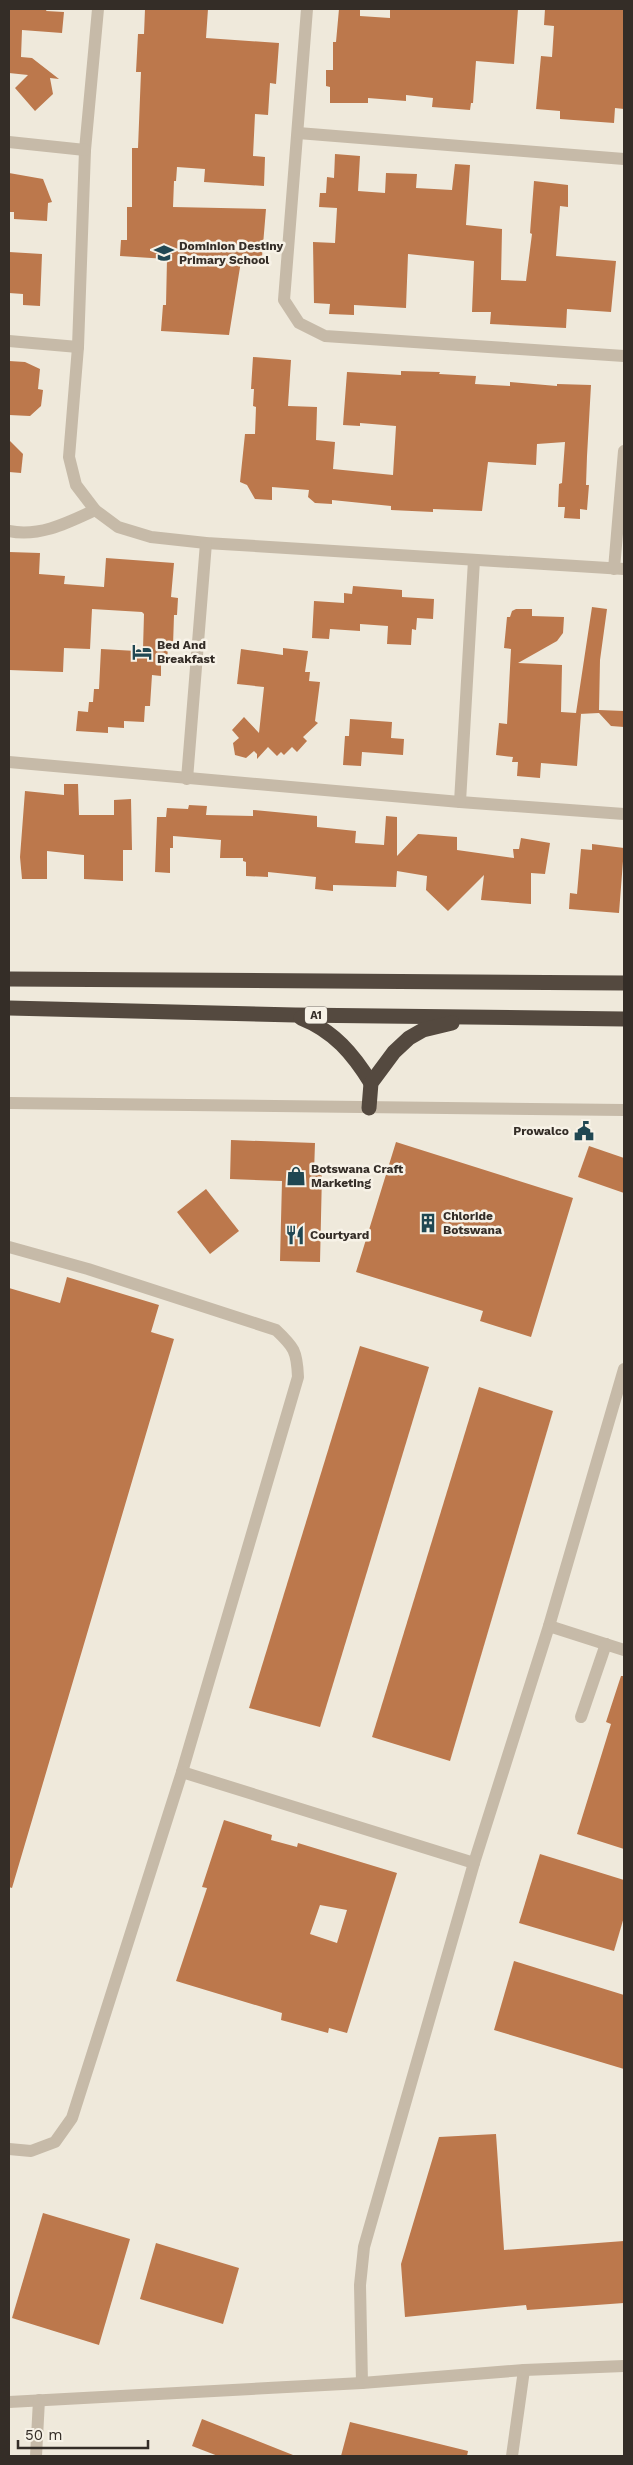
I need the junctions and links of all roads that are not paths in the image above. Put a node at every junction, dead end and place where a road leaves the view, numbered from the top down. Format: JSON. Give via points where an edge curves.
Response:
{"nodes":[{"id":1,"x":98,"y":9,"type":"edge"},
{"id":2,"x":307,"y":9,"type":"edge"},
{"id":3,"x":298,"y":133,"type":"junction"},
{"id":4,"x":9,"y":142,"type":"edge"},
{"id":5,"x":85,"y":150,"type":"junction"},
{"id":6,"x":624,"y":159,"type":"edge"},
{"id":7,"x":9,"y":341,"type":"edge"},
{"id":8,"x":78,"y":347,"type":"junction"},
{"id":9,"x":624,"y":356,"type":"edge"},
{"id":10,"x":624,"y":451,"type":"edge"},
{"id":11,"x":95,"y":510,"type":"junction"},
{"id":12,"x":9,"y":531,"type":"edge"},
{"id":13,"x":206,"y":543,"type":"junction"},
{"id":14,"x":474,"y":560,"type":"junction"},
{"id":15,"x":619,"y":569,"type":"edge"},
{"id":16,"x":9,"y":762,"type":"edge"},
{"id":17,"x":187,"y":779,"type":"junction"},
{"id":18,"x":460,"y":802,"type":"junction"},
{"id":19,"x":624,"y":814,"type":"edge"},
{"id":20,"x":9,"y":979,"type":"edge"},
{"id":21,"x":624,"y":983,"type":"edge"},
{"id":22,"x":9,"y":1008,"type":"edge"},
{"id":23,"x":296,"y":1015,"type":"junction"},
{"id":24,"x":494,"y":1018,"type":"junction"},
{"id":25,"x":624,"y":1019,"type":"edge"},
{"id":26,"x":372,"y":1083,"type":"junction"},
{"id":27,"x":9,"y":1103,"type":"edge"},
{"id":28,"x":369,"y":1108,"type":"junction"},
{"id":29,"x":624,"y":1110,"type":"edge"},
{"id":30,"x":9,"y":1247,"type":"edge"},
{"id":31,"x":624,"y":1370,"type":"edge"},
{"id":32,"x":549,"y":1626,"type":"junction"},
{"id":33,"x":606,"y":1644,"type":"junction"},
{"id":34,"x":624,"y":1650,"type":"edge"},
{"id":35,"x":581,"y":1717,"type":"dead end"},
{"id":36,"x":182,"y":1772,"type":"junction"},
{"id":37,"x":474,"y":1863,"type":"junction"},
{"id":38,"x":9,"y":2149,"type":"edge"},
{"id":39,"x":624,"y":2366,"type":"edge"},
{"id":40,"x":524,"y":2370,"type":"junction"},
{"id":41,"x":362,"y":2383,"type":"junction"},
{"id":42,"x":39,"y":2400,"type":"junction"},
{"id":43,"x":9,"y":2402,"type":"edge"},
{"id":44,"x":36,"y":2456,"type":"edge"},
{"id":45,"x":512,"y":2456,"type":"edge"}],
"edges":[{"from":1,"to":5,"type":"street"},
{"from":2,"to":3,"type":"street"},
{"from":3,"to":6,"type":"street"},
{"from":3,"to":9,"type":"street","via":[[284,300],[299,323],[325,336]]},
{"from":4,"to":5,"type":"street"},
{"from":5,"to":8,"type":"street"},
{"from":7,"to":8,"type":"street"},
{"from":8,"to":11,"type":"street","via":[[70,457],[76,485]]},
{"from":10,"to":15,"type":"street"},
{"from":11,"to":12,"type":"street","via":[[47,530],[24,534]]},
{"from":11,"to":13,"type":"street","via":[[118,527],[151,537]]},
{"from":13,"to":14,"type":"street"},
{"from":13,"to":17,"type":"street"},
{"from":14,"to":15,"type":"street"},
{"from":14,"to":18,"type":"street"},
{"from":16,"to":17,"type":"street"},
{"from":17,"to":18,"type":"street"},
{"from":18,"to":19,"type":"street"},
{"from":20,"to":21,"type":"highway"},
{"from":22,"to":23,"type":"highway","number":"A1"},
{"from":23,"to":24,"type":"highway","number":"A1"},
{"from":23,"to":26,"type":"highway","via":[[332,1033],[357,1060]]},
{"from":24,"to":25,"type":"highway","number":"A1"},
{"from":24,"to":26,"type":"highway","via":[[446,1023],[423,1030],[394,1052]]},
{"from":26,"to":28,"type":"highway"},
{"from":27,"to":28,"type":"street"},
{"from":28,"to":29,"type":"street"},
{"from":30,"to":36,"type":"street","via":[[276,1330],[298,1356],[298,1376]]},
{"from":31,"to":32,"type":"street"},
{"from":32,"to":33,"type":"street"},
{"from":32,"to":37,"type":"street"},
{"from":33,"to":34,"type":"street"},
{"from":33,"to":35,"type":"street"},
{"from":36,"to":37,"type":"street"},
{"from":36,"to":38,"type":"street","via":[[72,2118],[55,2142],[31,2151]]},
{"from":37,"to":41,"type":"street","via":[[364,2247],[360,2284]]},
{"from":39,"to":40,"type":"street"},
{"from":40,"to":41,"type":"street"},
{"from":40,"to":45,"type":"street"},
{"from":41,"to":42,"type":"street"},
{"from":42,"to":43,"type":"street"},
{"from":42,"to":44,"type":"street"}]}
